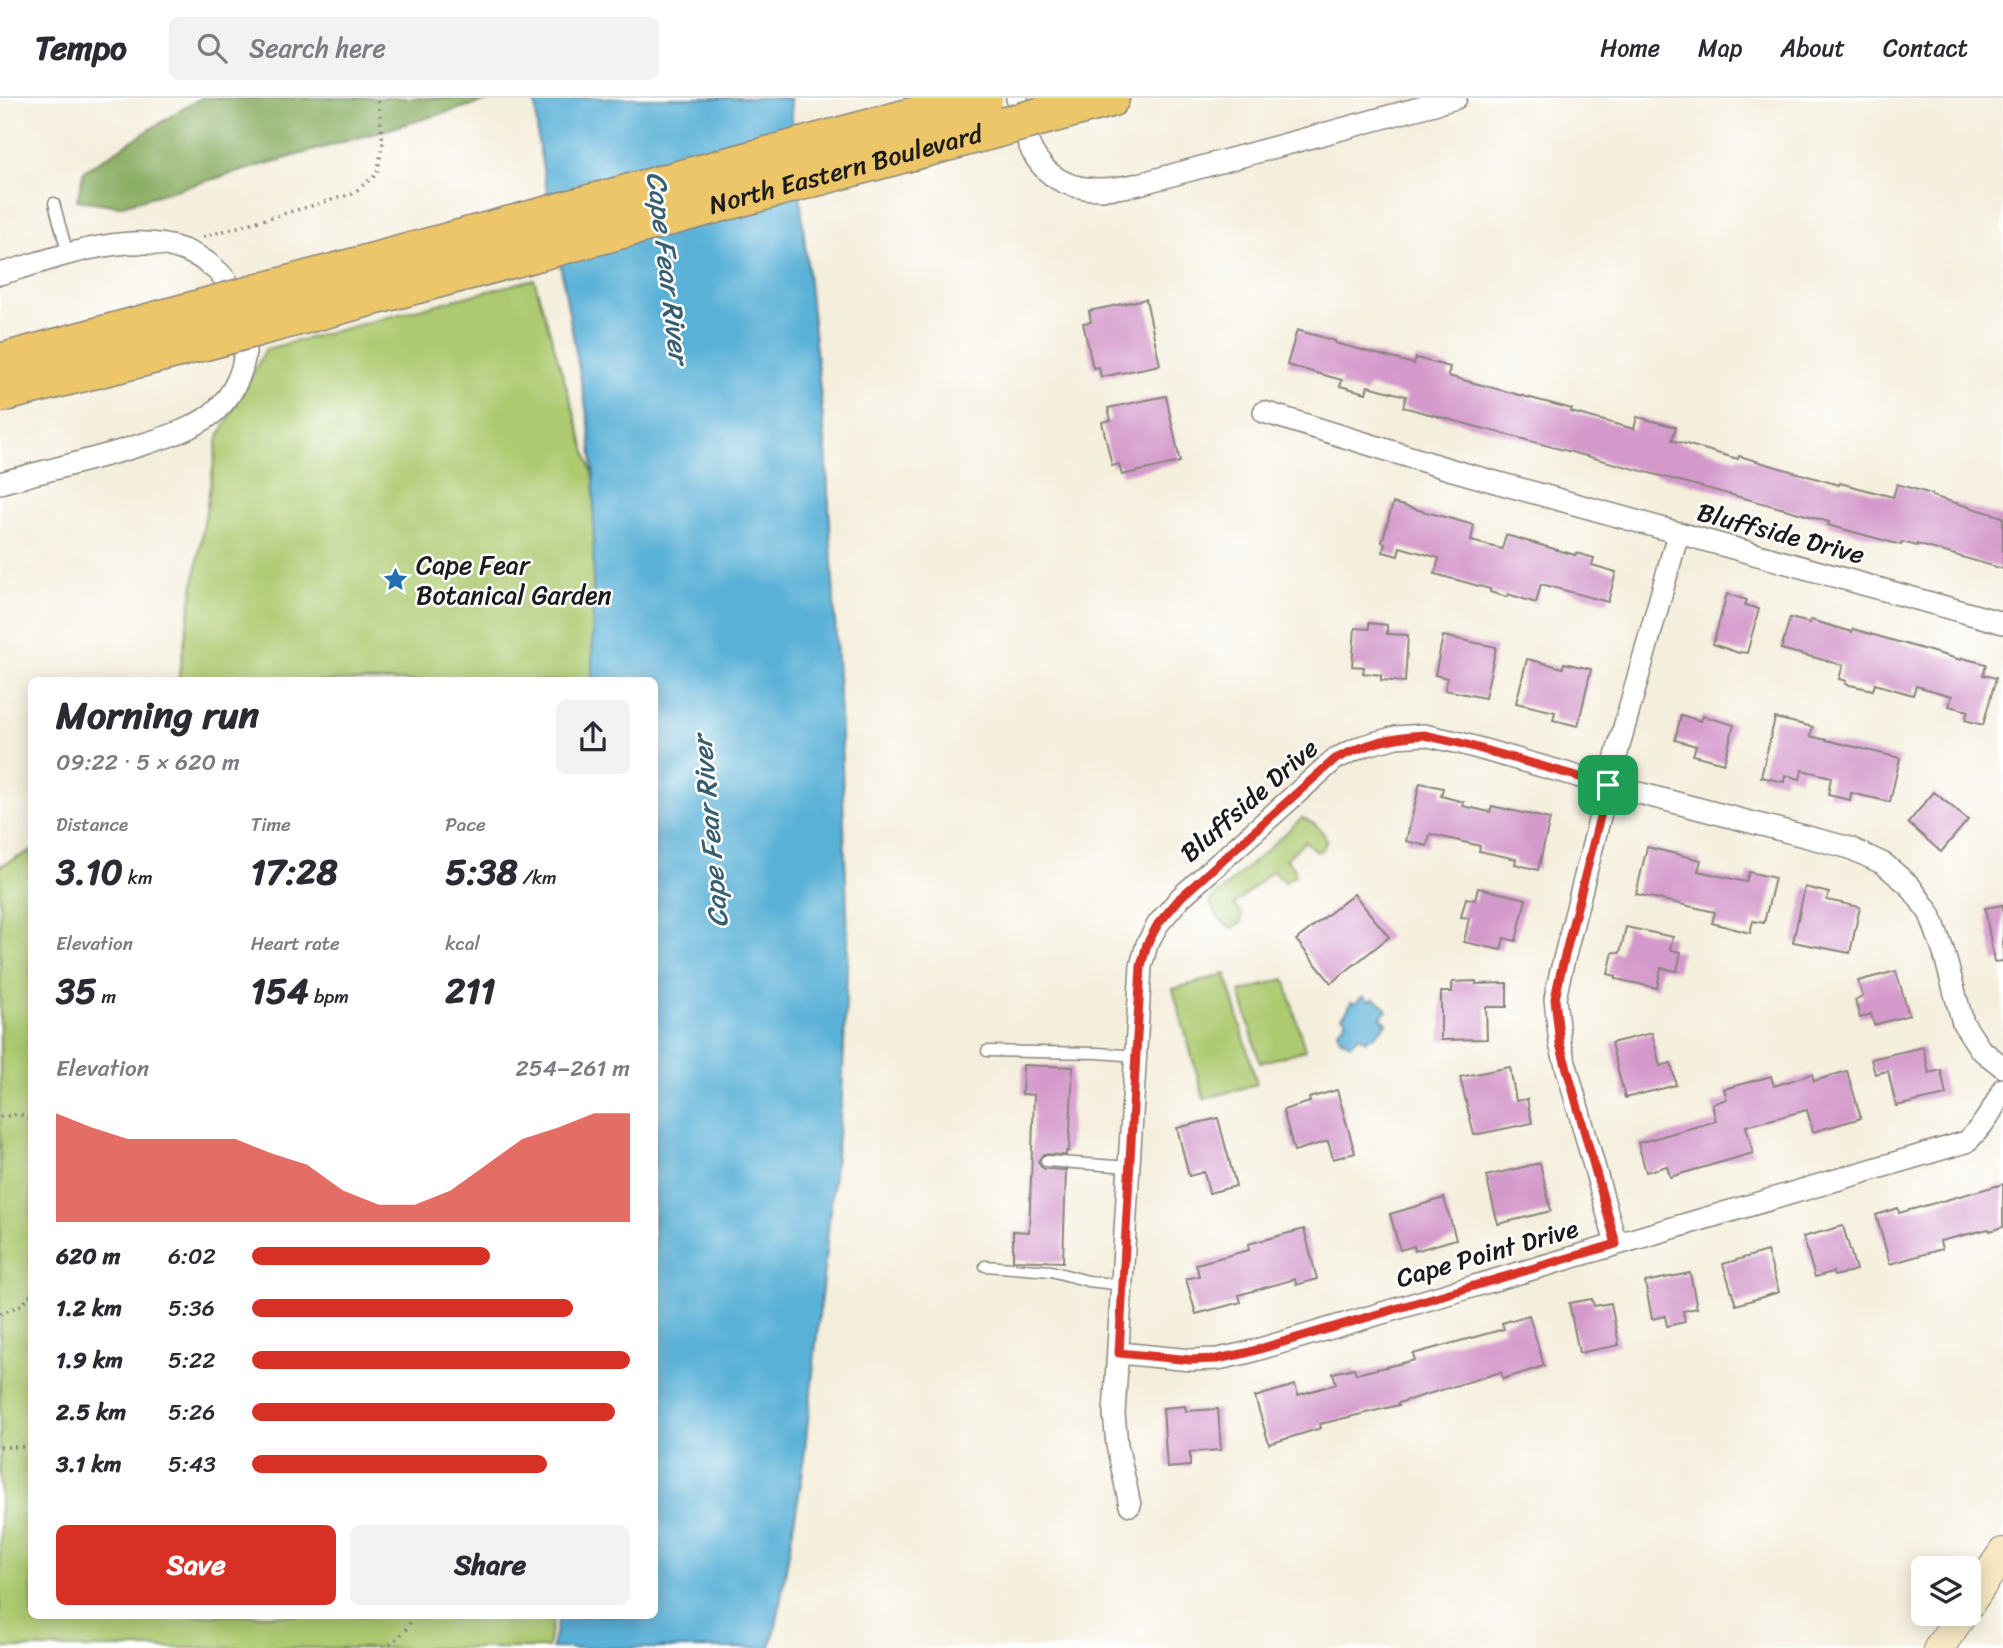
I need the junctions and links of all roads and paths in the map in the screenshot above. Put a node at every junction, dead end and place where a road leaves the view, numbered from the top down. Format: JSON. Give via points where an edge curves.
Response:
{"nodes":[{"id":1,"x":378,"y":98,"type":"edge"},
{"id":2,"x":983,"y":98,"type":"edge"},
{"id":3,"x":1017,"y":98,"type":"edge"},
{"id":4,"x":1456,"y":98,"type":"edge"},
{"id":5,"x":1095,"y":102,"type":"edge"},
{"id":6,"x":54,"y":203,"type":"dead end"},
{"id":7,"x":173,"y":246,"type":"junction"},
{"id":8,"x":68,"y":255,"type":"junction"},
{"id":9,"x":0,"y":274,"type":"edge"},
{"id":10,"x":175,"y":332,"type":"junction"},
{"id":11,"x":0,"y":363,"type":"edge"},
{"id":12,"x":0,"y":393,"type":"edge"},
{"id":13,"x":1264,"y":412,"type":"dead end"},
{"id":14,"x":0,"y":483,"type":"edge"},
{"id":15,"x":1678,"y":534,"type":"junction"},
{"id":16,"x":2003,"y":623,"type":"edge"},
{"id":17,"x":1608,"y":785,"type":"junction"},
{"id":18,"x":987,"y":1051,"type":"dead end"},
{"id":19,"x":1136,"y":1056,"type":"junction"},
{"id":20,"x":2003,"y":1067,"type":"edge"},
{"id":21,"x":2003,"y":1090,"type":"edge"},
{"id":22,"x":0,"y":1117,"type":"edge"},
{"id":23,"x":28,"y":1117,"type":"edge"},
{"id":24,"x":1046,"y":1161,"type":"dead end"},
{"id":25,"x":1130,"y":1167,"type":"junction"},
{"id":26,"x":1616,"y":1244,"type":"junction"},
{"id":27,"x":985,"y":1266,"type":"dead end"},
{"id":28,"x":1123,"y":1284,"type":"junction"},
{"id":29,"x":28,"y":1298,"type":"edge"},
{"id":30,"x":0,"y":1314,"type":"edge"},
{"id":31,"x":1119,"y":1353,"type":"junction"},
{"id":32,"x":0,"y":1447,"type":"edge"},
{"id":33,"x":28,"y":1447,"type":"edge"},
{"id":34,"x":1130,"y":1505,"type":"dead end"},
{"id":35,"x":2003,"y":1553,"type":"edge"},
{"id":36,"x":1981,"y":1586,"type":"edge"},
{"id":37,"x":412,"y":1619,"type":"edge"},
{"id":38,"x":1954,"y":1626,"type":"edge"},
{"id":39,"x":384,"y":1648,"type":"edge"},
{"id":40,"x":1939,"y":1648,"type":"edge"}],
"edges":[{"from":1,"to":7,"type":"path","via":[[383,142],[377,174],[352,194]]},
{"from":2,"to":10,"type":"highway","name":"North Eastern Boulevard","bridge":true},
{"from":3,"to":4,"type":"street","via":[[1028,141],[1041,163],[1068,184],[1093,190],[1139,184]]},
{"from":5,"to":10,"type":"highway","name":"North Eastern Boulevard","bridge":true},
{"from":6,"to":8,"type":"lane"},
{"from":7,"to":8,"type":"street","via":[[115,245]]},
{"from":7,"to":14,"type":"street","via":[[205,260],[235,295],[246,355],[229,396],[211,415],[169,436]]},
{"from":8,"to":9,"type":"street"},
{"from":10,"to":11,"type":"highway","name":"North Eastern Boulevard"},
{"from":10,"to":12,"type":"highway","name":"North Eastern Boulevard"},
{"from":13,"to":15,"type":"street","name":"Bluffside Drive"},
{"from":15,"to":16,"type":"street","name":"Bluffside Drive"},
{"from":15,"to":17,"type":"street"},
{"from":17,"to":19,"type":"street","name":"Bluffside Drive","via":[[1424,735],[1396,737],[1335,759],[1181,897],[1158,924],[1141,966]]},
{"from":17,"to":20,"type":"street","name":"Bluffside Drive","via":[[1850,848],[1884,864],[1910,886],[1930,914],[1963,1023],[1980,1049]]},
{"from":17,"to":26,"type":"street","via":[[1555,999],[1560,1044]]},
{"from":18,"to":19,"type":"lane"},
{"from":19,"to":25,"type":"street","name":"Bluffside Drive"},
{"from":21,"to":26,"type":"street","name":"Cape Point Drive","via":[[1980,1130],[1966,1142]]},
{"from":22,"to":23,"type":"path"},
{"from":24,"to":25,"type":"lane"},
{"from":25,"to":28,"type":"street","name":"Bluffside Drive"},
{"from":26,"to":31,"type":"street","name":"Cape Point Drive","via":[[1217,1359]]},
{"from":27,"to":28,"type":"lane","via":[[1051,1271]]},
{"from":28,"to":31,"type":"street","name":"Bluffside Drive"},
{"from":29,"to":30,"type":"path"},
{"from":31,"to":34,"type":"street","name":"Bluffside Drive","via":[[1114,1414]]},
{"from":32,"to":33,"type":"path"},
{"from":35,"to":36,"type":"main road"},
{"from":37,"to":39,"type":"path"},
{"from":38,"to":40,"type":"main road"}]}
